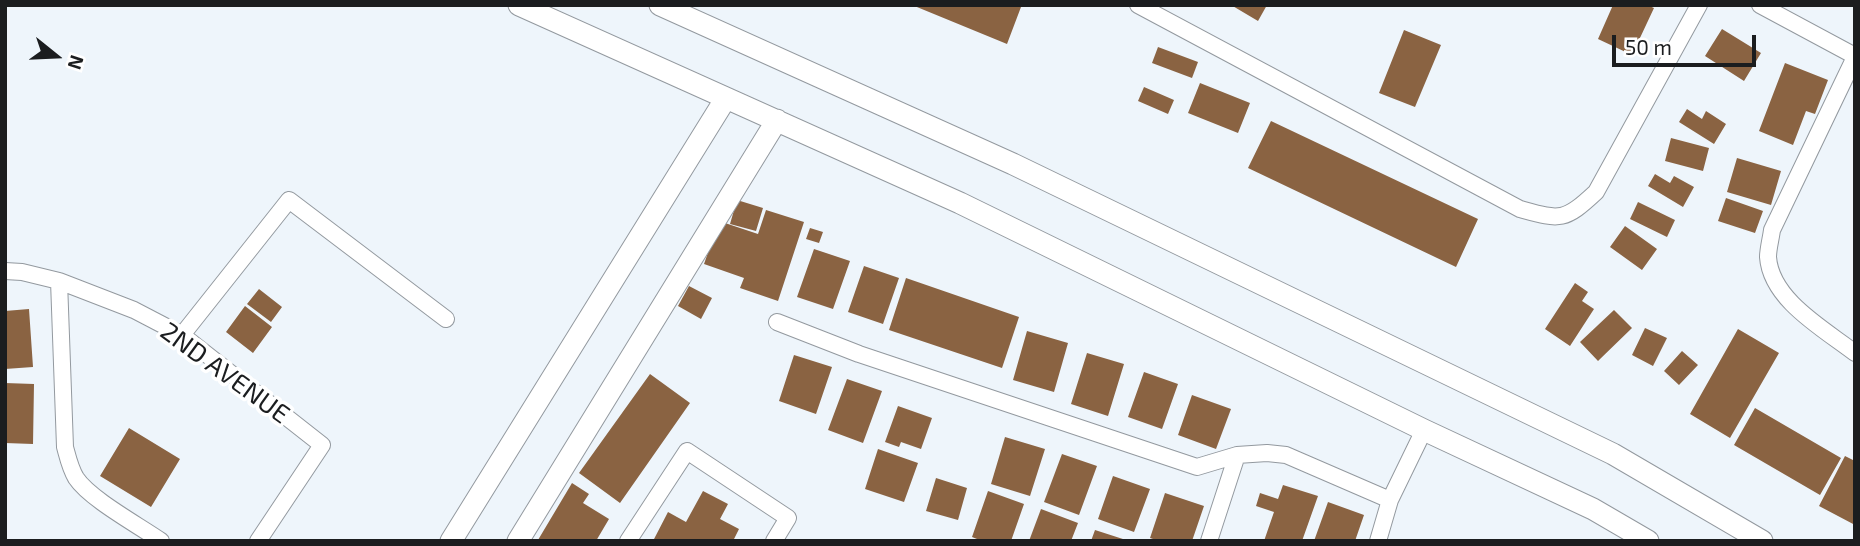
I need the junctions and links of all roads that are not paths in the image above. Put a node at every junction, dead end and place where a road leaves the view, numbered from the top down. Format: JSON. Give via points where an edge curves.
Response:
{"nodes":[{"id":1,"x":519,"y":5,"type":"edge"},
{"id":2,"x":660,"y":5,"type":"edge"},
{"id":3,"x":1138,"y":5,"type":"edge"},
{"id":4,"x":1699,"y":5,"type":"edge"},
{"id":5,"x":1760,"y":5,"type":"edge"},
{"id":6,"x":1855,"y":56,"type":"edge"},
{"id":7,"x":726,"y":98,"type":"junction"},
{"id":8,"x":777,"y":120,"type":"junction"},
{"id":9,"x":5,"y":271,"type":"edge"},
{"id":10,"x":59,"y":281,"type":"junction"},
{"id":11,"x":446,"y":319,"type":"dead end"},
{"id":12,"x":777,"y":322,"type":"dead end"},
{"id":13,"x":182,"y":335,"type":"junction"},
{"id":14,"x":1855,"y":353,"type":"edge"},
{"id":15,"x":1424,"y":430,"type":"junction"},
{"id":16,"x":1237,"y":455,"type":"junction"},
{"id":17,"x":1390,"y":500,"type":"junction"},
{"id":18,"x":161,"y":541,"type":"edge"},
{"id":19,"x":258,"y":541,"type":"edge"},
{"id":20,"x":451,"y":541,"type":"edge"},
{"id":21,"x":518,"y":541,"type":"edge"},
{"id":22,"x":628,"y":541,"type":"edge"},
{"id":23,"x":774,"y":541,"type":"edge"},
{"id":24,"x":1209,"y":541,"type":"edge"},
{"id":25,"x":1378,"y":541,"type":"edge"},
{"id":26,"x":1648,"y":541,"type":"edge"},
{"id":27,"x":1762,"y":541,"type":"edge"}],
"edges":[{"from":1,"to":7,"type":"street"},
{"from":2,"to":27,"type":"street","via":[[1013,164],[1588,442]]},
{"from":3,"to":4,"type":"street","via":[[1520,209],[1557,219],[1578,209],[1596,192]]},
{"from":5,"to":6,"type":"street"},
{"from":6,"to":14,"type":"street","via":[[1772,230],[1768,257],[1775,285],[1792,304]]},
{"from":7,"to":8,"type":"street"},
{"from":7,"to":20,"type":"street"},
{"from":8,"to":15,"type":"street","via":[[960,203]]},
{"from":8,"to":21,"type":"street"},
{"from":9,"to":10,"type":"street","name":"2ND AVENUE"},
{"from":10,"to":13,"type":"street","name":"2ND AVENUE","via":[[134,310]]},
{"from":10,"to":18,"type":"street","via":[[69,465],[91,493]]},
{"from":11,"to":13,"type":"street","via":[[289,200]]},
{"from":12,"to":16,"type":"street","via":[[1197,467]]},
{"from":13,"to":19,"type":"street","name":"2ND AVENUE","via":[[322,445]]},
{"from":15,"to":17,"type":"street"},
{"from":15,"to":26,"type":"street","via":[[1593,509]]},
{"from":16,"to":17,"type":"street","via":[[1286,455]]},
{"from":16,"to":24,"type":"street"},
{"from":17,"to":25,"type":"street"},
{"from":22,"to":23,"type":"street","via":[[687,451],[788,518]]}]}
